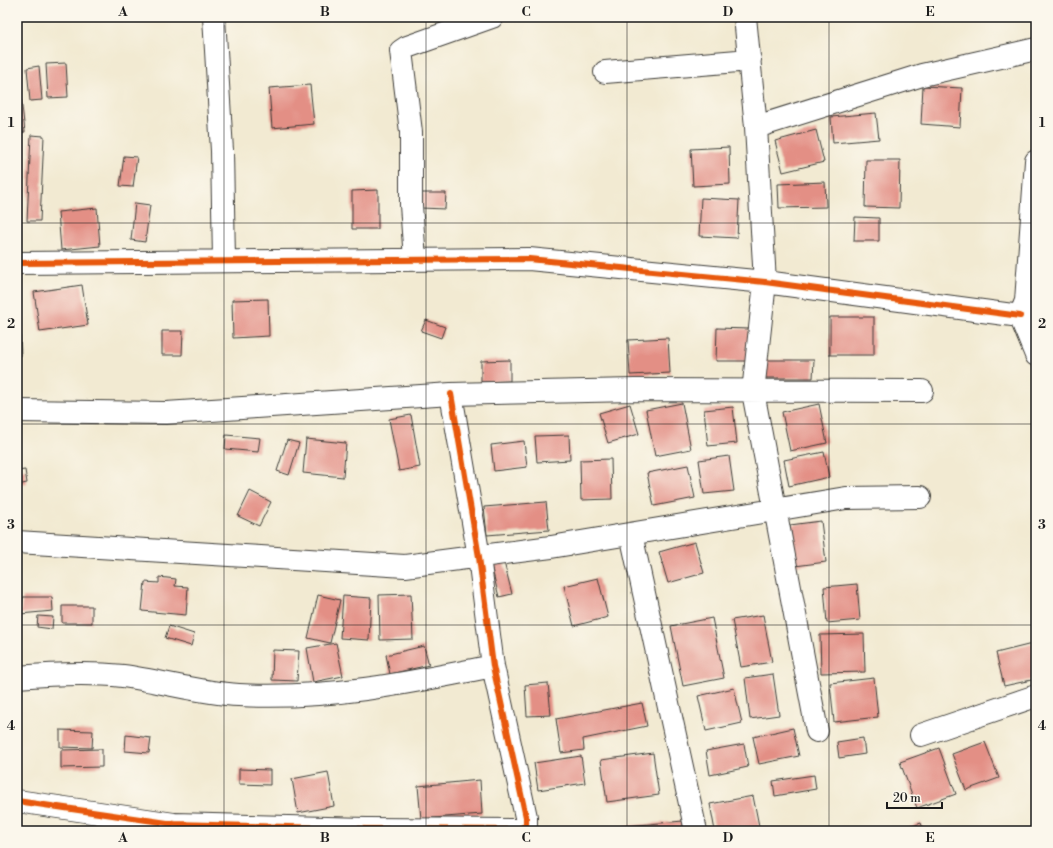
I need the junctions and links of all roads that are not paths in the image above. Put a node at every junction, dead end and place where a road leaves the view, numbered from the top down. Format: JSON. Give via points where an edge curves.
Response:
{"nodes":[{"id":1,"x":214,"y":17,"type":"edge"},
{"id":2,"x":492,"y":17,"type":"edge"},
{"id":3,"x":745,"y":17,"type":"edge"},
{"id":4,"x":1036,"y":49,"type":"edge"},
{"id":5,"x":750,"y":60,"type":"junction"},
{"id":6,"x":605,"y":72,"type":"dead end"},
{"id":7,"x":756,"y":127,"type":"junction"},
{"id":8,"x":1036,"y":161,"type":"edge"},
{"id":9,"x":415,"y":259,"type":"junction"},
{"id":10,"x":224,"y":260,"type":"junction"},
{"id":11,"x":17,"y":263,"type":"edge"},
{"id":12,"x":765,"y":282,"type":"junction"},
{"id":13,"x":1020,"y":316,"type":"junction"},
{"id":14,"x":1035,"y":347,"type":"edge"},
{"id":15,"x":922,"y":391,"type":"dead end"},
{"id":16,"x":753,"y":392,"type":"junction"},
{"id":17,"x":451,"y":394,"type":"junction"},
{"id":18,"x":17,"y":411,"type":"edge"},
{"id":19,"x":920,"y":497,"type":"dead end"},
{"id":20,"x":775,"y":509,"type":"junction"},
{"id":21,"x":631,"y":534,"type":"junction"},
{"id":22,"x":17,"y":542,"type":"edge"},
{"id":23,"x":479,"y":557,"type":"junction"},
{"id":24,"x":493,"y":666,"type":"junction"},
{"id":25,"x":17,"y":677,"type":"edge"},
{"id":26,"x":1036,"y":696,"type":"edge"},
{"id":27,"x":816,"y":731,"type":"dead end"},
{"id":28,"x":921,"y":735,"type":"dead end"},
{"id":29,"x":17,"y":801,"type":"edge"},
{"id":30,"x":696,"y":831,"type":"edge"}],
"edges":[{"from":1,"to":10,"type":"street","via":[[222,151]]},
{"from":2,"to":9,"type":"street","via":[[401,51],[411,132],[411,205]]},
{"from":3,"to":5,"type":"street"},
{"from":4,"to":7,"type":"street","via":[[922,75]]},
{"from":5,"to":6,"type":"street"},
{"from":5,"to":7,"type":"street"},
{"from":7,"to":12,"type":"street"},
{"from":8,"to":13,"type":"street","via":[[1026,301]]},
{"from":9,"to":10,"type":"street"},
{"from":9,"to":12,"type":"street","via":[[529,259]]},
{"from":10,"to":11,"type":"street"},
{"from":12,"to":13,"type":"street"},
{"from":12,"to":16,"type":"street"},
{"from":13,"to":14,"type":"street"},
{"from":15,"to":16,"type":"street"},
{"from":16,"to":17,"type":"street","via":[[636,390]]},
{"from":16,"to":20,"type":"street"},
{"from":17,"to":18,"type":"street","via":[[166,413]]},
{"from":17,"to":23,"type":"street"},
{"from":19,"to":20,"type":"street","via":[[846,498]]},
{"from":20,"to":21,"type":"street"},
{"from":20,"to":27,"type":"street"},
{"from":21,"to":23,"type":"street"},
{"from":21,"to":30,"type":"street"},
{"from":22,"to":23,"type":"street","via":[[405,566]]},
{"from":23,"to":24,"type":"street"},
{"from":24,"to":25,"type":"street","via":[[343,693],[288,697],[237,695],[122,676],[68,674]]},
{"from":24,"to":29,"type":"street","via":[[526,817],[526,825],[518,830],[174,824]]},
{"from":26,"to":28,"type":"street"}]}
